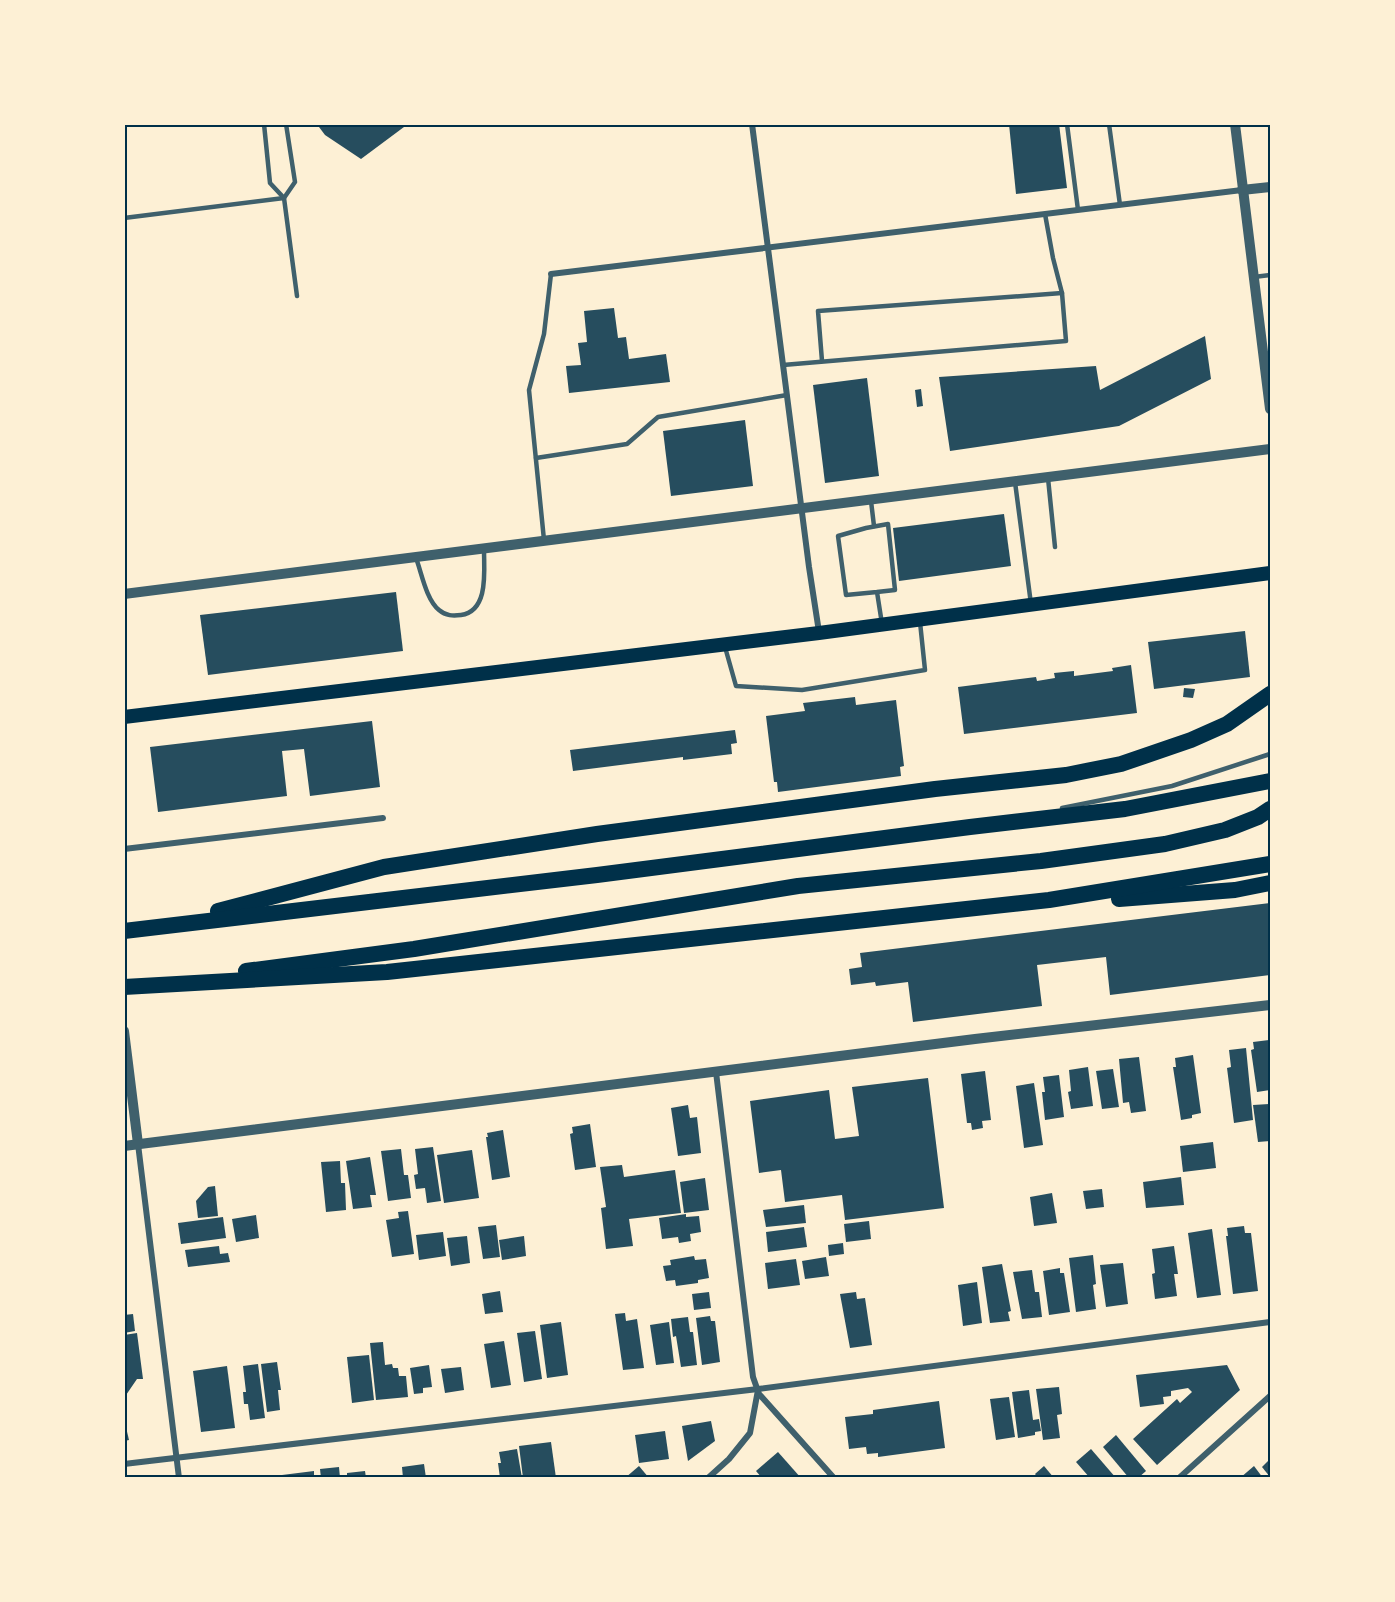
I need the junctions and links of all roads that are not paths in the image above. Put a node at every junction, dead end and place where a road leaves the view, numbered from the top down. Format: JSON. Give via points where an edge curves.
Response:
{"nodes":[{"id":1,"x":264,"y":124,"type":"edge"},
{"id":2,"x":286,"y":124,"type":"edge"},
{"id":3,"x":752,"y":124,"type":"edge"},
{"id":4,"x":1067,"y":124,"type":"edge"},
{"id":5,"x":1109,"y":124,"type":"edge"},
{"id":6,"x":1234,"y":124,"type":"edge"},
{"id":7,"x":1270,"y":187,"type":"edge"},
{"id":8,"x":1242,"y":190,"type":"junction"},
{"id":9,"x":284,"y":198,"type":"junction"},
{"id":10,"x":1120,"y":205,"type":"junction"},
{"id":11,"x":1078,"y":210,"type":"junction"},
{"id":12,"x":1045,"y":214,"type":"junction"},
{"id":13,"x":124,"y":218,"type":"edge"},
{"id":14,"x":767,"y":247,"type":"junction"},
{"id":15,"x":551,"y":274,"type":"joint"},
{"id":16,"x":1270,"y":275,"type":"edge"},
{"id":17,"x":1254,"y":277,"type":"junction"},
{"id":18,"x":1062,"y":293,"type":"junction"},
{"id":19,"x":297,"y":296,"type":"dead end"},
{"id":20,"x":822,"y":361,"type":"junction"},
{"id":21,"x":783,"y":366,"type":"junction"},
{"id":22,"x":787,"y":395,"type":"junction"},
{"id":23,"x":1270,"y":407,"type":"edge"},
{"id":24,"x":1270,"y":449,"type":"edge"},
{"id":25,"x":536,"y":458,"type":"junction"},
{"id":26,"x":1048,"y":478,"type":"junction"},
{"id":27,"x":1015,"y":482,"type":"junction"},
{"id":28,"x":871,"y":501,"type":"junction"},
{"id":29,"x":802,"y":510,"type":"junction"},
{"id":30,"x":874,"y":526,"type":"junction"},
{"id":31,"x":545,"y":542,"type":"junction"},
{"id":32,"x":1055,"y":547,"type":"dead end"},
{"id":33,"x":484,"y":550,"type":"junction"},
{"id":34,"x":416,"y":558,"type":"junction"},
{"id":35,"x":1270,"y":573,"type":"edge"},
{"id":36,"x":877,"y":592,"type":"junction"},
{"id":37,"x":124,"y":594,"type":"edge"},
{"id":38,"x":1031,"y":604,"type":"junction"},
{"id":39,"x":920,"y":619,"type":"junction"},
{"id":40,"x":882,"y":624,"type":"junction"},
{"id":41,"x":819,"y":633,"type":"junction"},
{"id":42,"x":724,"y":644,"type":"junction"},
{"id":43,"x":1270,"y":694,"type":"edge"},
{"id":44,"x":124,"y":717,"type":"edge"},
{"id":45,"x":1270,"y":754,"type":"edge"},
{"id":46,"x":1270,"y":781,"type":"edge"},
{"id":47,"x":1060,"y":809,"type":"dead end"},
{"id":48,"x":1270,"y":809,"type":"edge"},
{"id":49,"x":1048,"y":811,"type":"dead end"},
{"id":50,"x":383,"y":818,"type":"dead end"},
{"id":51,"x":970,"y":827,"type":"junction"},
{"id":52,"x":124,"y":849,"type":"edge"},
{"id":53,"x":1270,"y":864,"type":"edge"},
{"id":54,"x":1270,"y":883,"type":"edge"},
{"id":55,"x":1049,"y":900,"type":"junction"},
{"id":56,"x":158,"y":927,"type":"junction"},
{"id":57,"x":124,"y":931,"type":"edge"},
{"id":58,"x":165,"y":985,"type":"junction"},
{"id":59,"x":124,"y":987,"type":"edge"},
{"id":60,"x":1270,"y":1005,"type":"edge"},
{"id":61,"x":124,"y":1031,"type":"edge"},
{"id":62,"x":716,"y":1072,"type":"junction"},
{"id":63,"x":138,"y":1144,"type":"junction"},
{"id":64,"x":124,"y":1146,"type":"edge"},
{"id":65,"x":1270,"y":1322,"type":"edge"},
{"id":66,"x":758,"y":1389,"type":"junction"},
{"id":67,"x":1270,"y":1396,"type":"edge"},
{"id":68,"x":176,"y":1457,"type":"junction"},
{"id":69,"x":124,"y":1464,"type":"edge"},
{"id":70,"x":179,"y":1478,"type":"edge"},
{"id":71,"x":708,"y":1478,"type":"edge"},
{"id":72,"x":834,"y":1478,"type":"edge"},
{"id":73,"x":1179,"y":1478,"type":"edge"}],
"edges":[{"from":1,"to":9,"type":"lane","via":[[270,183]]},
{"from":2,"to":9,"type":"lane","via":[[295,182]]},
{"from":3,"to":14,"type":"street"},
{"from":4,"to":11,"type":"lane"},
{"from":5,"to":10,"type":"lane"},
{"from":6,"to":8,"type":"street"},
{"from":7,"to":8,"type":"street"},
{"from":8,"to":10,"type":"street"},
{"from":8,"to":17,"type":"street"},
{"from":9,"to":13,"type":"lane"},
{"from":9,"to":19,"type":"lane"},
{"from":10,"to":11,"type":"street"},
{"from":11,"to":12,"type":"street"},
{"from":12,"to":14,"type":"street"},
{"from":12,"to":18,"type":"lane"},
{"from":14,"to":15,"type":"street"},
{"from":14,"to":21,"type":"street"},
{"from":15,"to":25,"type":"lane","via":[[544,334],[529,390]]},
{"from":16,"to":17,"type":"lane"},
{"from":17,"to":23,"type":"street"},
{"from":18,"to":20,"type":"lane","via":[[1066,341]]},
{"from":18,"to":20,"type":"lane","via":[[818,311]]},
{"from":20,"to":21,"type":"lane"},
{"from":21,"to":22,"type":"street"},
{"from":22,"to":25,"type":"lane","via":[[658,417],[627,444]]},
{"from":22,"to":29,"type":"street"},
{"from":24,"to":26,"type":"street"},
{"from":25,"to":31,"type":"lane"},
{"from":26,"to":27,"type":"street"},
{"from":26,"to":32,"type":"lane"},
{"from":27,"to":28,"type":"street"},
{"from":27,"to":38,"type":"lane"},
{"from":28,"to":29,"type":"street"},
{"from":28,"to":30,"type":"lane"},
{"from":29,"to":31,"type":"street"},
{"from":29,"to":41,"type":"street"},
{"from":30,"to":36,"type":"lane","via":[[888,525],[896,590]]},
{"from":30,"to":36,"type":"lane","via":[[838,536],[846,595]]},
{"from":31,"to":33,"type":"street"},
{"from":33,"to":34,"type":"street"},
{"from":33,"to":34,"type":"lane","via":[[482,597],[473,611],[451,617],[432,601]]},
{"from":34,"to":37,"type":"street"},
{"from":35,"to":38,"type":"main road"},
{"from":36,"to":40,"type":"lane"},
{"from":38,"to":39,"type":"main road"},
{"from":39,"to":40,"type":"main road"},
{"from":39,"to":42,"type":"lane","via":[[925,670],[802,690],[736,686]]},
{"from":40,"to":41,"type":"main road"},
{"from":41,"to":42,"type":"main road"},
{"from":42,"to":44,"type":"main road"},
{"from":43,"to":56,"type":"highway","via":[[1227,724],[1121,764],[1066,775],[597,834],[384,867]]},
{"from":45,"to":47,"type":"lane","via":[[1172,786]]},
{"from":46,"to":51,"type":"highway","via":[[1125,809]]},
{"from":48,"to":58,"type":"highway","via":[[1225,830],[1165,844],[798,886]]},
{"from":49,"to":51,"type":"lane"},
{"from":50,"to":52,"type":"street"},
{"from":51,"to":56,"type":"highway"},
{"from":53,"to":55,"type":"highway"},
{"from":54,"to":55,"type":"highway","via":[[1235,890],[1122,899]]},
{"from":55,"to":58,"type":"highway","via":[[387,972]]},
{"from":56,"to":57,"type":"highway"},
{"from":58,"to":59,"type":"highway"},
{"from":60,"to":62,"type":"street"},
{"from":61,"to":63,"type":"street"},
{"from":62,"to":63,"type":"street"},
{"from":62,"to":66,"type":"street","via":[[753,1377]]},
{"from":63,"to":64,"type":"street"},
{"from":63,"to":68,"type":"street"},
{"from":65,"to":66,"type":"street"},
{"from":66,"to":68,"type":"street"},
{"from":66,"to":71,"type":"street","via":[[750,1433]]},
{"from":66,"to":72,"type":"street"},
{"from":67,"to":73,"type":"street"},
{"from":68,"to":69,"type":"street"},
{"from":68,"to":70,"type":"street"}]}
